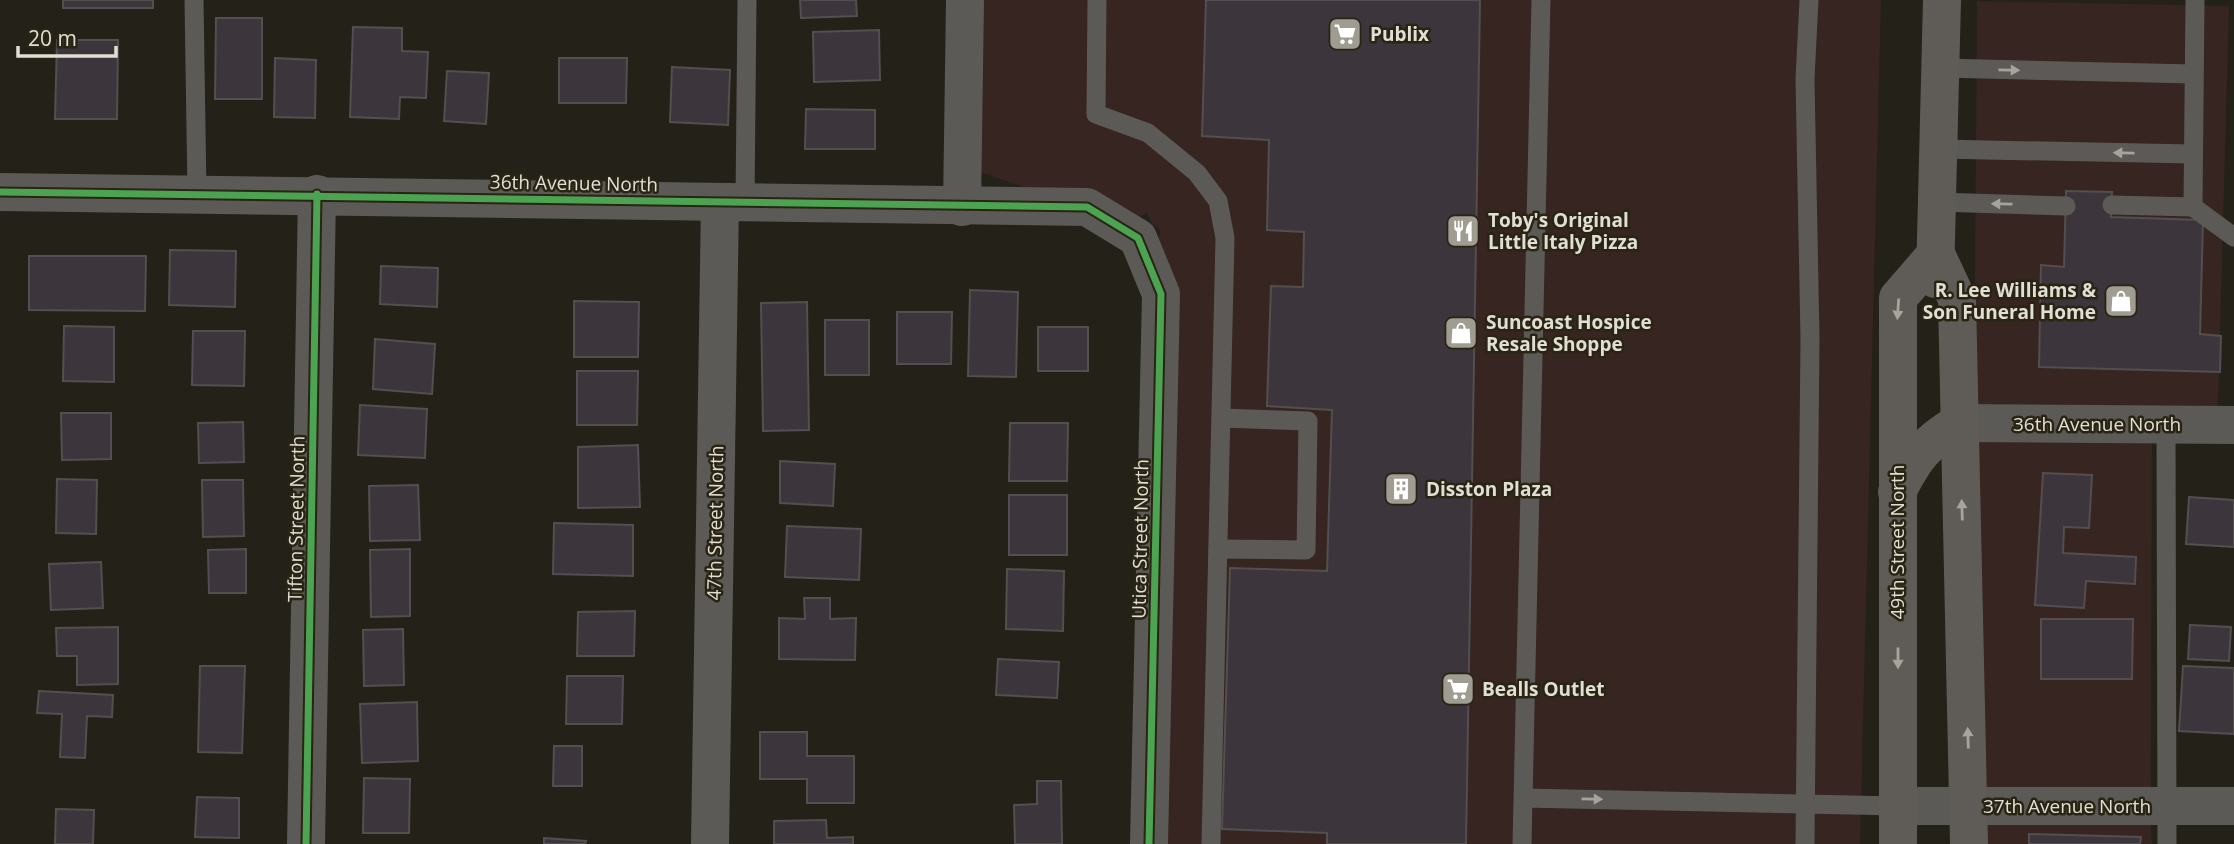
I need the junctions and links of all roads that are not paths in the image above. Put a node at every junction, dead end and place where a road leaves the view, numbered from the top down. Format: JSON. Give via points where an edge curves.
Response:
{"nodes":[{"id":1,"x":194,"y":0,"type":"edge"},
{"id":2,"x":747,"y":0,"type":"edge"},
{"id":3,"x":965,"y":0,"type":"edge"},
{"id":4,"x":1097,"y":0,"type":"edge"},
{"id":5,"x":1541,"y":0,"type":"edge"},
{"id":6,"x":1809,"y":0,"type":"edge"},
{"id":7,"x":1942,"y":0,"type":"edge"},
{"id":8,"x":2195,"y":0,"type":"edge"},
{"id":9,"x":1941,"y":68,"type":"junction"},
{"id":10,"x":2193,"y":74,"type":"junction"},
{"id":11,"x":1938,"y":149,"type":"junction"},
{"id":12,"x":2192,"y":154,"type":"junction"},
{"id":13,"x":0,"y":192,"type":"edge"},
{"id":14,"x":197,"y":193,"type":"junction"},
{"id":15,"x":317,"y":194,"type":"junction"},
{"id":16,"x":733,"y":202,"type":"junction"},
{"id":17,"x":1937,"y":202,"type":"junction"},
{"id":18,"x":2112,"y":205,"type":"dead end"},
{"id":19,"x":962,"y":206,"type":"junction"},
{"id":20,"x":2066,"y":206,"type":"dead end"},
{"id":21,"x":2193,"y":207,"type":"junction"},
{"id":22,"x":2234,"y":237,"type":"edge"},
{"id":23,"x":1138,"y":238,"type":"joint"},
{"id":24,"x":1936,"y":254,"type":"junction"},
{"id":25,"x":1221,"y":418,"type":"junction"},
{"id":26,"x":1959,"y":423,"type":"junction"},
{"id":27,"x":2166,"y":425,"type":"junction"},
{"id":28,"x":2234,"y":425,"type":"edge"},
{"id":29,"x":1897,"y":492,"type":"junction"},
{"id":30,"x":1218,"y":549,"type":"junction"},
{"id":31,"x":1524,"y":798,"type":"junction"},
{"id":32,"x":1805,"y":803,"type":"junction"},
{"id":33,"x":1899,"y":806,"type":"junction"},
{"id":34,"x":1969,"y":806,"type":"junction"},
{"id":35,"x":2167,"y":806,"type":"junction"},
{"id":36,"x":2234,"y":806,"type":"edge"},
{"id":37,"x":306,"y":844,"type":"edge"},
{"id":38,"x":710,"y":844,"type":"edge"},
{"id":39,"x":1149,"y":844,"type":"edge"},
{"id":40,"x":1211,"y":844,"type":"edge"},
{"id":41,"x":1522,"y":844,"type":"edge"},
{"id":42,"x":1805,"y":844,"type":"edge"},
{"id":43,"x":1898,"y":844,"type":"edge"},
{"id":44,"x":1969,"y":844,"type":"edge"},
{"id":45,"x":2167,"y":844,"type":"edge"}],
"edges":[{"from":1,"to":14,"type":"lane"},
{"from":2,"to":16,"type":"lane"},
{"from":3,"to":19,"type":"street"},
{"from":4,"to":25,"type":"lane","via":[[1096,114],[1148,133],[1197,173],[1218,201],[1225,238]]},
{"from":5,"to":31,"type":"lane"},
{"from":6,"to":32,"type":"lane","via":[[1805,79],[1810,339]]},
{"from":7,"to":9,"type":"main road"},
{"from":8,"to":10,"type":"lane"},
{"from":9,"to":10,"type":"lane","one_way":true},
{"from":9,"to":11,"type":"main road"},
{"from":10,"to":12,"type":"lane"},
{"from":12,"to":11,"type":"lane","one_way":true},
{"from":11,"to":17,"type":"main road"},
{"from":12,"to":21,"type":"lane"},
{"from":13,"to":14,"type":"street","name":"36th Avenue North"},
{"from":14,"to":15,"type":"street","name":"36th Avenue North"},
{"from":15,"to":16,"type":"street","name":"36th Avenue North"},
{"from":15,"to":37,"type":"street","name":"Tifton Street North"},
{"from":16,"to":19,"type":"street","name":"36th Avenue North"},
{"from":16,"to":38,"type":"street","name":"47th Street North"},
{"from":20,"to":17,"type":"lane","one_way":true},
{"from":17,"to":24,"type":"main road"},
{"from":18,"to":21,"type":"lane"},
{"from":19,"to":23,"type":"street","name":"36th Avenue North","via":[[1087,206]]},
{"from":21,"to":22,"type":"lane"},
{"from":23,"to":39,"type":"street","name":"Utica Street North","via":[[1161,294]]},
{"from":24,"to":26,"type":"main road","via":[[1957,299]]},
{"from":24,"to":29,"type":"main road","name":"49th Street North","one_way":true,"via":[[1898,298]]},
{"from":25,"to":30,"type":"lane"},
{"from":25,"to":30,"type":"lane","via":[[1308,421],[1306,550]]},
{"from":26,"to":27,"type":"street","name":"36th Avenue North"},
{"from":26,"to":29,"type":"main road","via":[[1931,439]]},
{"from":34,"to":26,"type":"main road","one_way":true},
{"from":27,"to":28,"type":"street","name":"36th Avenue North"},
{"from":27,"to":35,"type":"lane"},
{"from":29,"to":33,"type":"main road","name":"49th Street North","one_way":true},
{"from":30,"to":40,"type":"lane"},
{"from":31,"to":32,"type":"lane","one_way":true},
{"from":31,"to":41,"type":"lane"},
{"from":32,"to":33,"type":"lane"},
{"from":32,"to":42,"type":"lane"},
{"from":33,"to":34,"type":"street","name":"37th Avenue North"},
{"from":33,"to":43,"type":"main road","name":"49th Street North"},
{"from":34,"to":35,"type":"street","name":"37th Avenue North"},
{"from":34,"to":44,"type":"main road"},
{"from":35,"to":36,"type":"street","name":"37th Avenue North"},
{"from":35,"to":45,"type":"lane"}]}
